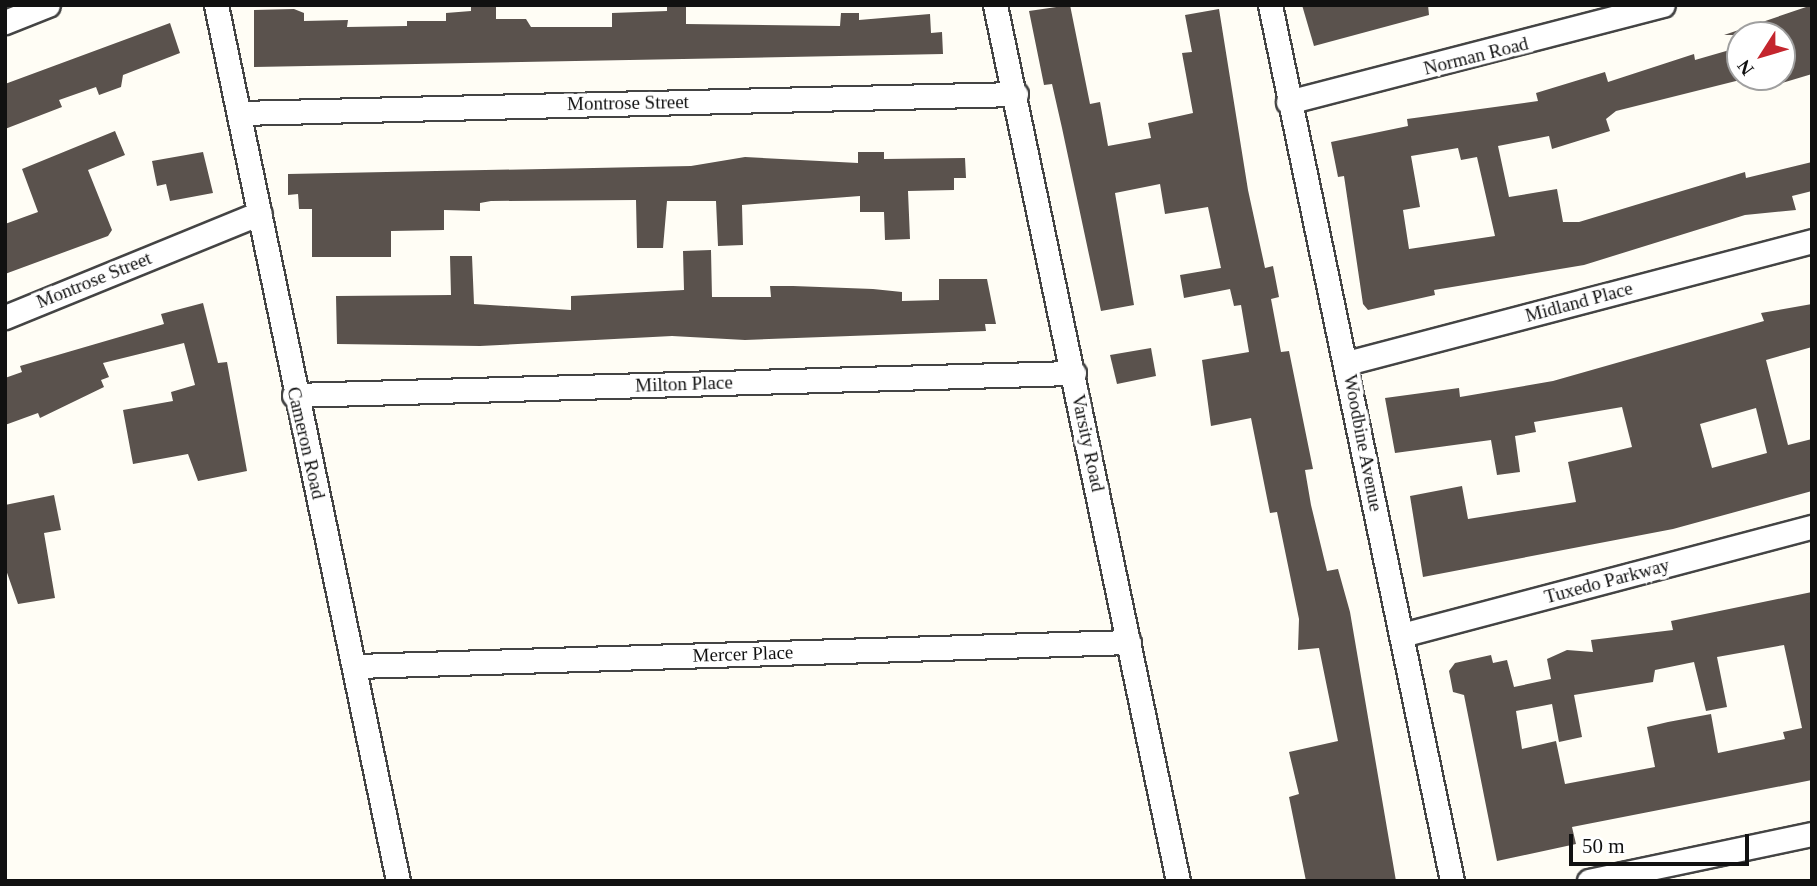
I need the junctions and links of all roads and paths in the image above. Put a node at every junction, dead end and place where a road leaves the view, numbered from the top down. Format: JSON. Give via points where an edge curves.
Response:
{"nodes":[{"id":1,"x":48,"y":5,"type":"edge"},
{"id":2,"x":216,"y":5,"type":"edge"},
{"id":3,"x":995,"y":5,"type":"edge"},
{"id":4,"x":1270,"y":5,"type":"edge"},
{"id":5,"x":1663,"y":5,"type":"edge"},
{"id":6,"x":7,"y":16,"type":"edge"},
{"id":7,"x":1016,"y":94,"type":"junction"},
{"id":8,"x":1288,"y":102,"type":"junction"},
{"id":9,"x":239,"y":113,"type":"junction"},
{"id":10,"x":260,"y":212,"type":"junction"},
{"id":11,"x":1812,"y":240,"type":"edge"},
{"id":12,"x":5,"y":317,"type":"edge"},
{"id":13,"x":1347,"y":363,"type":"junction"},
{"id":14,"x":1073,"y":373,"type":"junction"},
{"id":15,"x":294,"y":395,"type":"junction"},
{"id":16,"x":1812,"y":527,"type":"edge"},
{"id":17,"x":1402,"y":635,"type":"junction"},
{"id":18,"x":1129,"y":642,"type":"junction"},
{"id":19,"x":357,"y":666,"type":"junction"},
{"id":20,"x":1812,"y":834,"type":"edge"},
{"id":21,"x":398,"y":881,"type":"edge"},
{"id":22,"x":1178,"y":881,"type":"edge"},
{"id":23,"x":1452,"y":881,"type":"edge"},
{"id":24,"x":1590,"y":881,"type":"edge"}],
"edges":[{"from":1,"to":6,"type":"street"},
{"from":2,"to":9,"type":"street","name":"Cameron Road"},
{"from":3,"to":7,"type":"street","name":"Varsity Road"},
{"from":4,"to":8,"type":"street","name":"Woodbine Avenue"},
{"from":5,"to":8,"type":"street","name":"Norman Road"},
{"from":7,"to":9,"type":"street","name":"Montrose Street"},
{"from":7,"to":14,"type":"street","name":"Varsity Road"},
{"from":8,"to":13,"type":"street","name":"Woodbine Avenue"},
{"from":9,"to":10,"type":"street","name":"Cameron Road"},
{"from":10,"to":12,"type":"street","name":"Montrose Street"},
{"from":10,"to":15,"type":"street","name":"Cameron Road"},
{"from":11,"to":13,"type":"street","name":"Midland Place"},
{"from":13,"to":17,"type":"street","name":"Woodbine Avenue"},
{"from":14,"to":15,"type":"street","name":"Milton Place"},
{"from":14,"to":18,"type":"street","name":"Varsity Road"},
{"from":15,"to":19,"type":"street","name":"Cameron Road"},
{"from":16,"to":17,"type":"street","name":"Tuxedo Parkway"},
{"from":17,"to":23,"type":"street","name":"Woodbine Avenue"},
{"from":18,"to":19,"type":"street","name":"Mercer Place"},
{"from":18,"to":22,"type":"street","name":"Varsity Road"},
{"from":19,"to":21,"type":"street","name":"Cameron Road"},
{"from":20,"to":24,"type":"street"}]}
